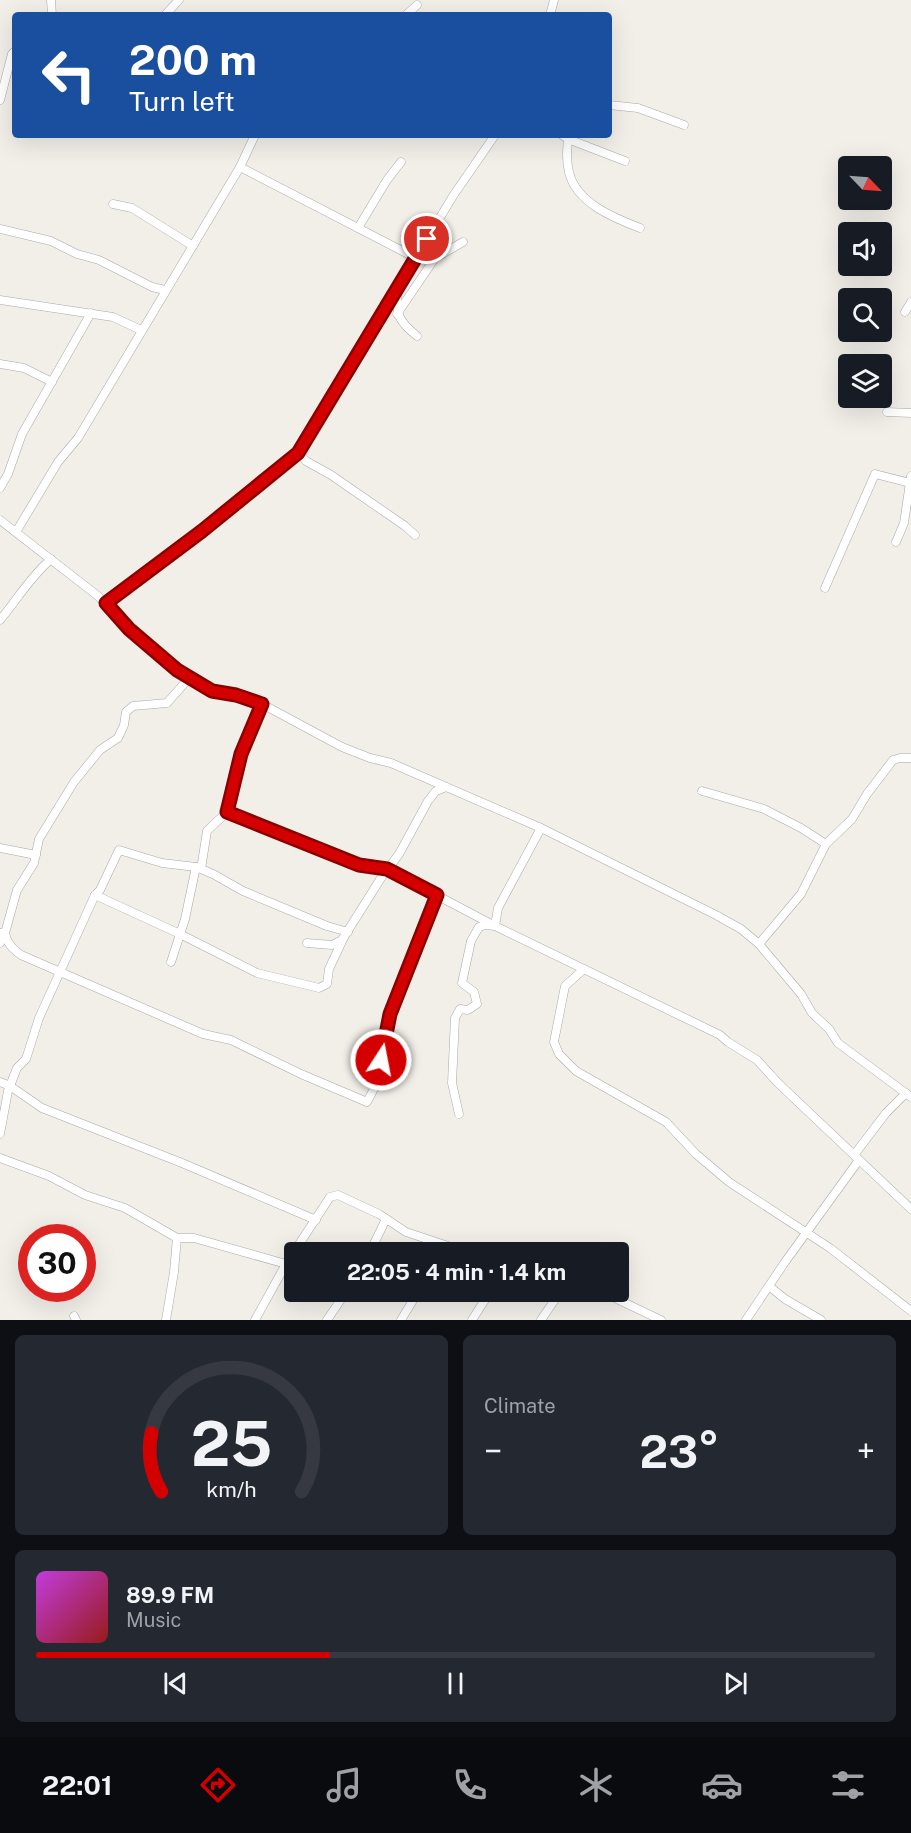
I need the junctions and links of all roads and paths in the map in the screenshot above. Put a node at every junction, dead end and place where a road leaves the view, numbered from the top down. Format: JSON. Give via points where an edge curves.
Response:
{"nodes":[{"id":1,"x":179,"y":0,"type":"edge"},
{"id":2,"x":417,"y":5,"type":"dead end"},
{"id":3,"x":168,"y":12,"type":"edge"},
{"id":4,"x":409,"y":12,"type":"edge"},
{"id":5,"x":12,"y":54,"type":"edge"},
{"id":6,"x":0,"y":100,"type":"edge"},
{"id":7,"x":612,"y":105,"type":"edge"},
{"id":8,"x":684,"y":125,"type":"dead end"},
{"id":9,"x":254,"y":138,"type":"edge"},
{"id":10,"x":493,"y":138,"type":"edge"},
{"id":11,"x":567,"y":138,"type":"edge"},
{"id":12,"x":572,"y":138,"type":"edge"},
{"id":13,"x":626,"y":161,"type":"dead end"},
{"id":14,"x":401,"y":162,"type":"dead end"},
{"id":15,"x":240,"y":167,"type":"junction"},
{"id":16,"x":113,"y":204,"type":"dead end"},
{"id":17,"x":358,"y":228,"type":"junction"},
{"id":18,"x":640,"y":228,"type":"dead end"},
{"id":19,"x":0,"y":229,"type":"edge"},
{"id":20,"x":463,"y":242,"type":"dead end"},
{"id":21,"x":193,"y":246,"type":"junction"},
{"id":22,"x":416,"y":258,"type":"junction"},
{"id":23,"x":397,"y":289,"type":"junction"},
{"id":24,"x":165,"y":290,"type":"junction"},
{"id":25,"x":0,"y":300,"type":"edge"},
{"id":26,"x":911,"y":302,"type":"edge"},
{"id":27,"x":904,"y":312,"type":"dead end"},
{"id":28,"x":91,"y":313,"type":"junction"},
{"id":29,"x":397,"y":314,"type":"junction"},
{"id":30,"x":141,"y":330,"type":"junction"},
{"id":31,"x":417,"y":336,"type":"dead end"},
{"id":32,"x":0,"y":364,"type":"edge"},
{"id":33,"x":52,"y":382,"type":"junction"},
{"id":34,"x":887,"y":412,"type":"dead end"},
{"id":35,"x":911,"y":413,"type":"edge"},
{"id":36,"x":298,"y":453,"type":"junction"},
{"id":37,"x":911,"y":476,"type":"edge"},
{"id":38,"x":910,"y":483,"type":"edge"},
{"id":39,"x":0,"y":488,"type":"edge"},
{"id":40,"x":0,"y":520,"type":"edge"},
{"id":41,"x":16,"y":532,"type":"junction"},
{"id":42,"x":416,"y":536,"type":"dead end"},
{"id":43,"x":896,"y":542,"type":"dead end"},
{"id":44,"x":51,"y":559,"type":"junction"},
{"id":45,"x":825,"y":588,"type":"dead end"},
{"id":46,"x":106,"y":603,"type":"junction"},
{"id":47,"x":0,"y":620,"type":"edge"},
{"id":48,"x":189,"y":677,"type":"junction"},
{"id":49,"x":262,"y":704,"type":"junction"},
{"id":50,"x":911,"y":758,"type":"edge"},
{"id":51,"x":435,"y":782,"type":"junction"},
{"id":52,"x":446,"y":787,"type":"junction"},
{"id":53,"x":436,"y":791,"type":"junction"},
{"id":54,"x":702,"y":791,"type":"dead end"},
{"id":55,"x":227,"y":812,"type":"junction"},
{"id":56,"x":541,"y":828,"type":"junction"},
{"id":57,"x":826,"y":844,"type":"junction"},
{"id":58,"x":0,"y":848,"type":"edge"},
{"id":59,"x":36,"y":855,"type":"junction"},
{"id":60,"x":199,"y":868,"type":"junction"},
{"id":61,"x":387,"y":869,"type":"junction"},
{"id":62,"x":94,"y":895,"type":"junction"},
{"id":63,"x":437,"y":895,"type":"junction"},
{"id":64,"x":495,"y":926,"type":"junction"},
{"id":65,"x":3,"y":933,"type":"edge"},
{"id":66,"x":180,"y":934,"type":"junction"},
{"id":67,"x":346,"y":934,"type":"junction"},
{"id":68,"x":0,"y":943,"type":"edge"},
{"id":69,"x":307,"y":943,"type":"dead end"},
{"id":70,"x":759,"y":944,"type":"junction"},
{"id":71,"x":171,"y":962,"type":"dead end"},
{"id":72,"x":584,"y":969,"type":"junction"},
{"id":73,"x":60,"y":971,"type":"junction"},
{"id":74,"x":0,"y":1082,"type":"edge"},
{"id":75,"x":10,"y":1086,"type":"junction"},
{"id":76,"x":909,"y":1095,"type":"edge"},
{"id":77,"x":459,"y":1114,"type":"dead end"},
{"id":78,"x":0,"y":1134,"type":"edge"},
{"id":79,"x":0,"y":1158,"type":"edge"},
{"id":80,"x":857,"y":1158,"type":"junction"},
{"id":81,"x":911,"y":1209,"type":"edge"},
{"id":82,"x":386,"y":1219,"type":"junction"},
{"id":83,"x":316,"y":1220,"type":"junction"},
{"id":84,"x":808,"y":1233,"type":"junction"},
{"id":85,"x":177,"y":1239,"type":"junction"},
{"id":86,"x":301,"y":1242,"type":"edge"},
{"id":87,"x":375,"y":1242,"type":"edge"},
{"id":88,"x":427,"y":1242,"type":"edge"},
{"id":89,"x":284,"y":1263,"type":"edge"},
{"id":90,"x":284,"y":1268,"type":"edge"},
{"id":91,"x":769,"y":1286,"type":"junction"},
{"id":92,"x":339,"y":1302,"type":"edge"},
{"id":93,"x":412,"y":1302,"type":"edge"},
{"id":94,"x":484,"y":1302,"type":"edge"},
{"id":95,"x":553,"y":1302,"type":"edge"},
{"id":96,"x":623,"y":1302,"type":"edge"},
{"id":97,"x":911,"y":1311,"type":"edge"},
{"id":98,"x":166,"y":1320,"type":"edge"},
{"id":99,"x":255,"y":1320,"type":"edge"},
{"id":100,"x":327,"y":1320,"type":"edge"},
{"id":101,"x":401,"y":1320,"type":"edge"},
{"id":102,"x":472,"y":1320,"type":"edge"},
{"id":103,"x":541,"y":1320,"type":"edge"},
{"id":104,"x":661,"y":1320,"type":"edge"},
{"id":105,"x":747,"y":1320,"type":"edge"},
{"id":106,"x":820,"y":1320,"type":"edge"}],
"edges":[{"from":1,"to":3,"type":"street"},
{"from":2,"to":4,"type":"street"},
{"from":5,"to":6,"type":"street"},
{"from":7,"to":8,"type":"street","via":[[638,108]]},
{"from":9,"to":15,"type":"street"},
{"from":10,"to":22,"type":"street"},
{"from":11,"to":18,"type":"street","via":[[569,174],[584,196],[598,210]]},
{"from":12,"to":13,"type":"street"},
{"from":14,"to":17,"type":"street"},
{"from":15,"to":17,"type":"street"},
{"from":15,"to":21,"type":"street"},
{"from":16,"to":21,"type":"street","via":[[132,208]]},
{"from":17,"to":22,"type":"street"},
{"from":19,"to":24,"type":"street","via":[[51,241]]},
{"from":20,"to":29,"type":"street","via":[[435,258]]},
{"from":21,"to":24,"type":"street"},
{"from":22,"to":23,"type":"street"},
{"from":23,"to":29,"type":"street"},
{"from":23,"to":36,"type":"street"},
{"from":24,"to":30,"type":"street"},
{"from":25,"to":28,"type":"street"},
{"from":26,"to":27,"type":"street"},
{"from":28,"to":30,"type":"street","via":[[118,318]]},
{"from":28,"to":33,"type":"street"},
{"from":29,"to":31,"type":"street"},
{"from":30,"to":41,"type":"street"},
{"from":32,"to":33,"type":"street","via":[[24,368]]},
{"from":33,"to":39,"type":"street","via":[[20,438]]},
{"from":34,"to":35,"type":"street"},
{"from":36,"to":42,"type":"street"},
{"from":36,"to":46,"type":"street"},
{"from":37,"to":38,"type":"street"},
{"from":38,"to":43,"type":"street","via":[[904,523]]},
{"from":38,"to":45,"type":"street","via":[[875,474]]},
{"from":40,"to":41,"type":"street"},
{"from":41,"to":44,"type":"street"},
{"from":44,"to":46,"type":"street"},
{"from":44,"to":47,"type":"street","via":[[36,572]]},
{"from":46,"to":48,"type":"street","via":[[129,629]]},
{"from":48,"to":49,"type":"street","via":[[212,691]]},
{"from":48,"to":59,"type":"street","via":[[167,704],[133,706],[126,712],[118,738],[100,750],[74,782],[39,839]]},
{"from":49,"to":51,"type":"street","via":[[342,747]]},
{"from":49,"to":55,"type":"street","via":[[241,754]]},
{"from":50,"to":57,"type":"street","via":[[893,760],[852,819]]},
{"from":51,"to":52,"type":"street"},
{"from":51,"to":53,"type":"street"},
{"from":52,"to":53,"type":"street"},
{"from":52,"to":56,"type":"street"},
{"from":53,"to":61,"type":"street"},
{"from":54,"to":57,"type":"street","via":[[764,809]]},
{"from":55,"to":60,"type":"street","via":[[207,831]]},
{"from":55,"to":61,"type":"street","via":[[359,865]]},
{"from":56,"to":64,"type":"street","via":[[498,908]]},
{"from":56,"to":70,"type":"street","via":[[716,915]]},
{"from":57,"to":70,"type":"street","via":[[796,901]]},
{"from":58,"to":59,"type":"street"},
{"from":59,"to":65,"type":"street","via":[[17,890]]},
{"from":60,"to":62,"type":"street","via":[[162,863],[119,850]]},
{"from":60,"to":66,"type":"street"},
{"from":60,"to":67,"type":"street"},
{"from":61,"to":63,"type":"street"},
{"from":61,"to":67,"type":"street"},
{"from":62,"to":66,"type":"street"},
{"from":62,"to":73,"type":"street"},
{"from":63,"to":64,"type":"street"},
{"from":63,"to":73,"type":"street","via":[[390,1014],[377,1083],[367,1102],[231,1040],[203,1034]]},
{"from":64,"to":72,"type":"street"},
{"from":64,"to":77,"type":"street","via":[[479,927],[473,938],[462,982],[474,992],[477,1005],[460,1009],[455,1018],[452,1083]]},
{"from":65,"to":68,"type":"street"},
{"from":65,"to":73,"type":"street","via":[[21,955]]},
{"from":66,"to":67,"type":"street","via":[[257,973],[319,988],[327,984],[328,969]]},
{"from":66,"to":71,"type":"street"},
{"from":67,"to":69,"type":"street","via":[[332,945]]},
{"from":70,"to":76,"type":"street","via":[[838,1043]]},
{"from":72,"to":80,"type":"street","via":[[720,1035],[757,1060]]},
{"from":72,"to":84,"type":"street","via":[[565,986],[554,1042],[559,1054],[576,1071],[666,1122],[729,1182]]},
{"from":73,"to":75,"type":"street","via":[[26,1059],[17,1068]]},
{"from":74,"to":75,"type":"street"},
{"from":75,"to":78,"type":"street"},
{"from":75,"to":83,"type":"street","via":[[42,1108]]},
{"from":76,"to":80,"type":"street","via":[[886,1113]]},
{"from":79,"to":85,"type":"street","via":[[125,1208]]},
{"from":80,"to":81,"type":"street"},
{"from":80,"to":84,"type":"street"},
{"from":82,"to":83,"type":"street","via":[[338,1194],[330,1197]]},
{"from":82,"to":87,"type":"street"},
{"from":82,"to":88,"type":"street"},
{"from":83,"to":86,"type":"street"},
{"from":84,"to":91,"type":"street"},
{"from":84,"to":97,"type":"street"},
{"from":85,"to":89,"type":"street","via":[[194,1238]]},
{"from":85,"to":98,"type":"street"},
{"from":90,"to":99,"type":"street"},
{"from":91,"to":105,"type":"street"},
{"from":91,"to":106,"type":"street"},
{"from":92,"to":100,"type":"street"},
{"from":93,"to":101,"type":"street"},
{"from":94,"to":102,"type":"street"},
{"from":95,"to":103,"type":"street"},
{"from":96,"to":104,"type":"street"}]}
